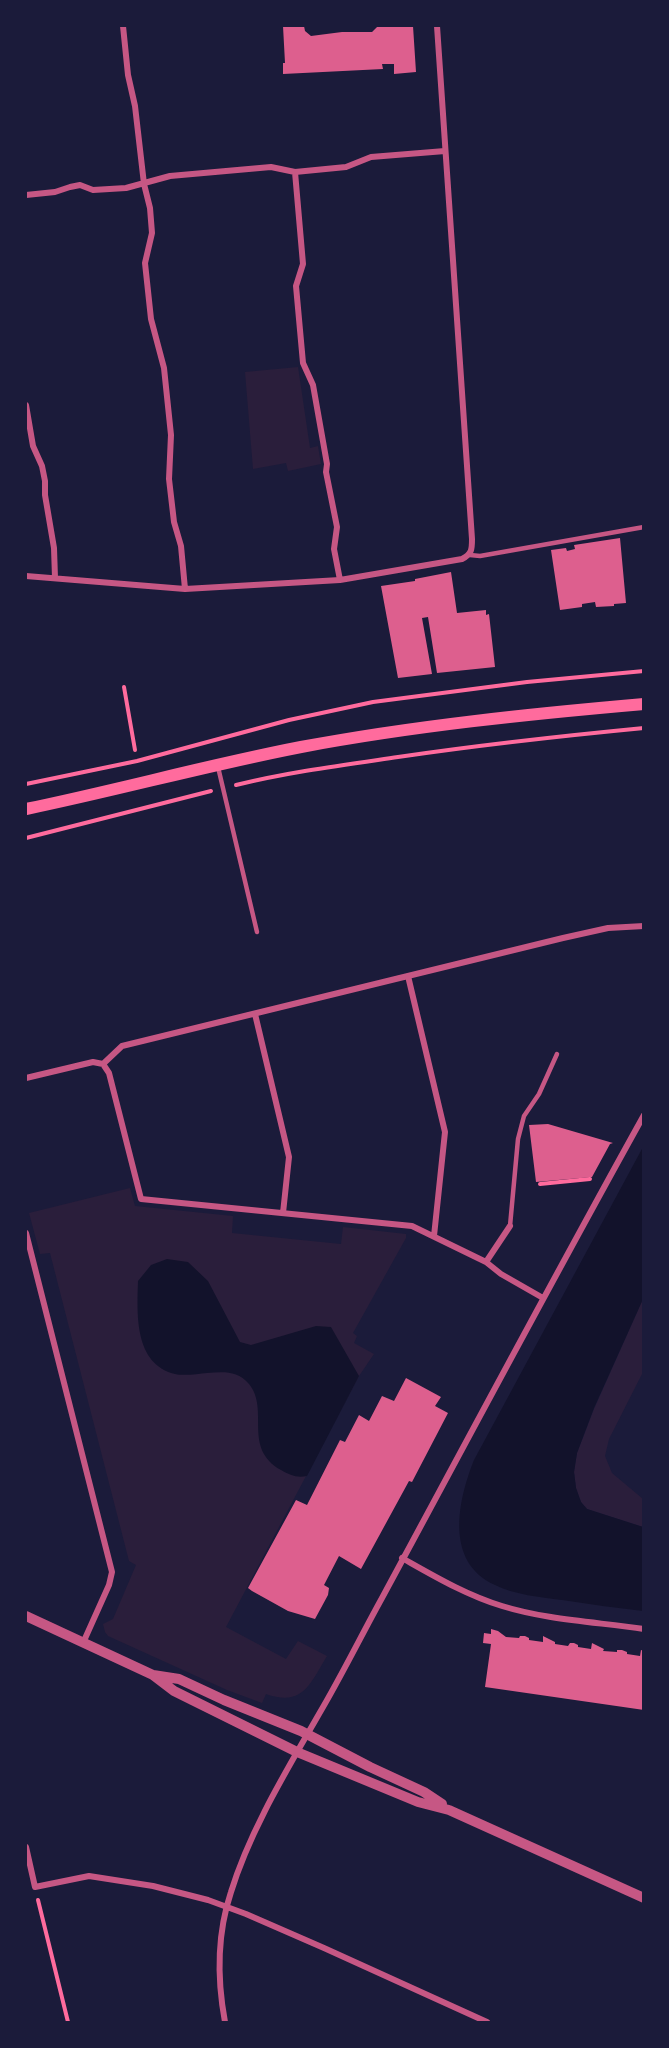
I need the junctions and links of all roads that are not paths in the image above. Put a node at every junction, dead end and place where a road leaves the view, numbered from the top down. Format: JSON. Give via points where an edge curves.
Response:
{"nodes":[{"id":1,"x":123,"y":26,"type":"edge"},
{"id":2,"x":437,"y":26,"type":"edge"},
{"id":3,"x":445,"y":152,"type":"junction"},
{"id":4,"x":295,"y":172,"type":"junction"},
{"id":5,"x":144,"y":184,"type":"junction"},
{"id":6,"x":26,"y":195,"type":"edge"},
{"id":7,"x":26,"y":405,"type":"edge"},
{"id":8,"x":644,"y":527,"type":"edge"},
{"id":9,"x":470,"y":555,"type":"junction"},
{"id":10,"x":26,"y":576,"type":"edge"},
{"id":11,"x":55,"y":578,"type":"junction"},
{"id":12,"x":340,"y":580,"type":"junction"},
{"id":13,"x":185,"y":589,"type":"junction"},
{"id":14,"x":644,"y":704,"type":"edge"},
{"id":15,"x":217,"y":764,"type":"junction"},
{"id":16,"x":26,"y":809,"type":"edge"},
{"id":17,"x":644,"y":926,"type":"edge"},
{"id":18,"x":257,"y":932,"type":"dead end"},
{"id":19,"x":408,"y":976,"type":"junction"},
{"id":20,"x":255,"y":1014,"type":"junction"},
{"id":21,"x":557,"y":1054,"type":"dead end"},
{"id":22,"x":103,"y":1064,"type":"junction"},
{"id":23,"x":26,"y":1078,"type":"edge"},
{"id":24,"x":644,"y":1115,"type":"edge"},
{"id":25,"x":284,"y":1213,"type":"junction"},
{"id":26,"x":510,"y":1226,"type":"joint"},
{"id":27,"x":26,"y":1233,"type":"edge"},
{"id":28,"x":434,"y":1236,"type":"junction"},
{"id":29,"x":486,"y":1262,"type":"junction"},
{"id":30,"x":543,"y":1298,"type":"junction"},
{"id":31,"x":402,"y":1558,"type":"junction"},
{"id":32,"x":26,"y":1616,"type":"edge"},
{"id":33,"x":644,"y":1629,"type":"edge"},
{"id":34,"x":83,"y":1643,"type":"junction"},
{"id":35,"x":153,"y":1674,"type":"junction"},
{"id":36,"x":307,"y":1734,"type":"junction"},
{"id":37,"x":297,"y":1752,"type":"junction"},
{"id":38,"x":449,"y":1810,"type":"junction"},
{"id":39,"x":26,"y":1847,"type":"edge"},
{"id":40,"x":642,"y":1898,"type":"edge"},
{"id":41,"x":226,"y":1906,"type":"junction"},
{"id":42,"x":225,"y":2022,"type":"edge"},
{"id":43,"x":487,"y":2022,"type":"edge"}],
"edges":[{"from":1,"to":5,"type":"street"},
{"from":2,"to":3,"type":"street"},
{"from":3,"to":4,"type":"street","via":[[371,157],[346,167]]},
{"from":3,"to":9,"type":"street"},
{"from":4,"to":5,"type":"street","via":[[271,167],[170,177]]},
{"from":4,"to":12,"type":"street","via":[[303,264],[296,286],[303,363],[314,385],[337,527],[334,549]]},
{"from":5,"to":6,"type":"street","via":[[93,190],[80,185]]},
{"from":5,"to":13,"type":"street","via":[[152,233],[145,262],[147,285],[164,368],[171,435],[169,478]]},
{"from":7,"to":11,"type":"street","via":[[33,446],[45,481]]},
{"from":8,"to":9,"type":"lane"},
{"from":9,"to":12,"type":"street"},
{"from":10,"to":11,"type":"street"},
{"from":11,"to":13,"type":"street"},
{"from":12,"to":13,"type":"street"},
{"from":14,"to":15,"type":"main road","via":[[403,732]]},
{"from":15,"to":16,"type":"main road"},
{"from":15,"to":18,"type":"lane"},
{"from":17,"to":19,"type":"street","via":[[604,929]]},
{"from":19,"to":20,"type":"street"},
{"from":19,"to":28,"type":"street","via":[[445,1132]]},
{"from":20,"to":22,"type":"street","via":[[122,1046]]},
{"from":20,"to":25,"type":"street","via":[[289,1157]]},
{"from":21,"to":26,"type":"lane","via":[[524,1116],[518,1139]]},
{"from":22,"to":23,"type":"street","via":[[93,1062]]},
{"from":22,"to":25,"type":"street","via":[[109,1073],[141,1199]]},
{"from":24,"to":30,"type":"street"},
{"from":25,"to":28,"type":"street","via":[[412,1226]]},
{"from":26,"to":29,"type":"street"},
{"from":27,"to":34,"type":"street","via":[[112,1572]]},
{"from":28,"to":29,"type":"street"},
{"from":29,"to":30,"type":"street"},
{"from":30,"to":31,"type":"street"},
{"from":31,"to":33,"type":"street","via":[[469,1594],[505,1607]]},
{"from":31,"to":36,"type":"street"},
{"from":32,"to":34,"type":"street"},
{"from":34,"to":35,"type":"street"},
{"from":35,"to":36,"type":"street","via":[[179,1679]]},
{"from":35,"to":37,"type":"street","via":[[174,1690]]},
{"from":36,"to":37,"type":"street"},
{"from":36,"to":38,"type":"street","via":[[424,1792]]},
{"from":37,"to":38,"type":"street","via":[[418,1802]]},
{"from":37,"to":41,"type":"street","via":[[281,1778]]},
{"from":38,"to":40,"type":"street"},
{"from":39,"to":41,"type":"street","via":[[35,1887],[89,1876],[153,1886]]},
{"from":41,"to":42,"type":"street","via":[[219,1969]]},
{"from":41,"to":43,"type":"street"}]}
